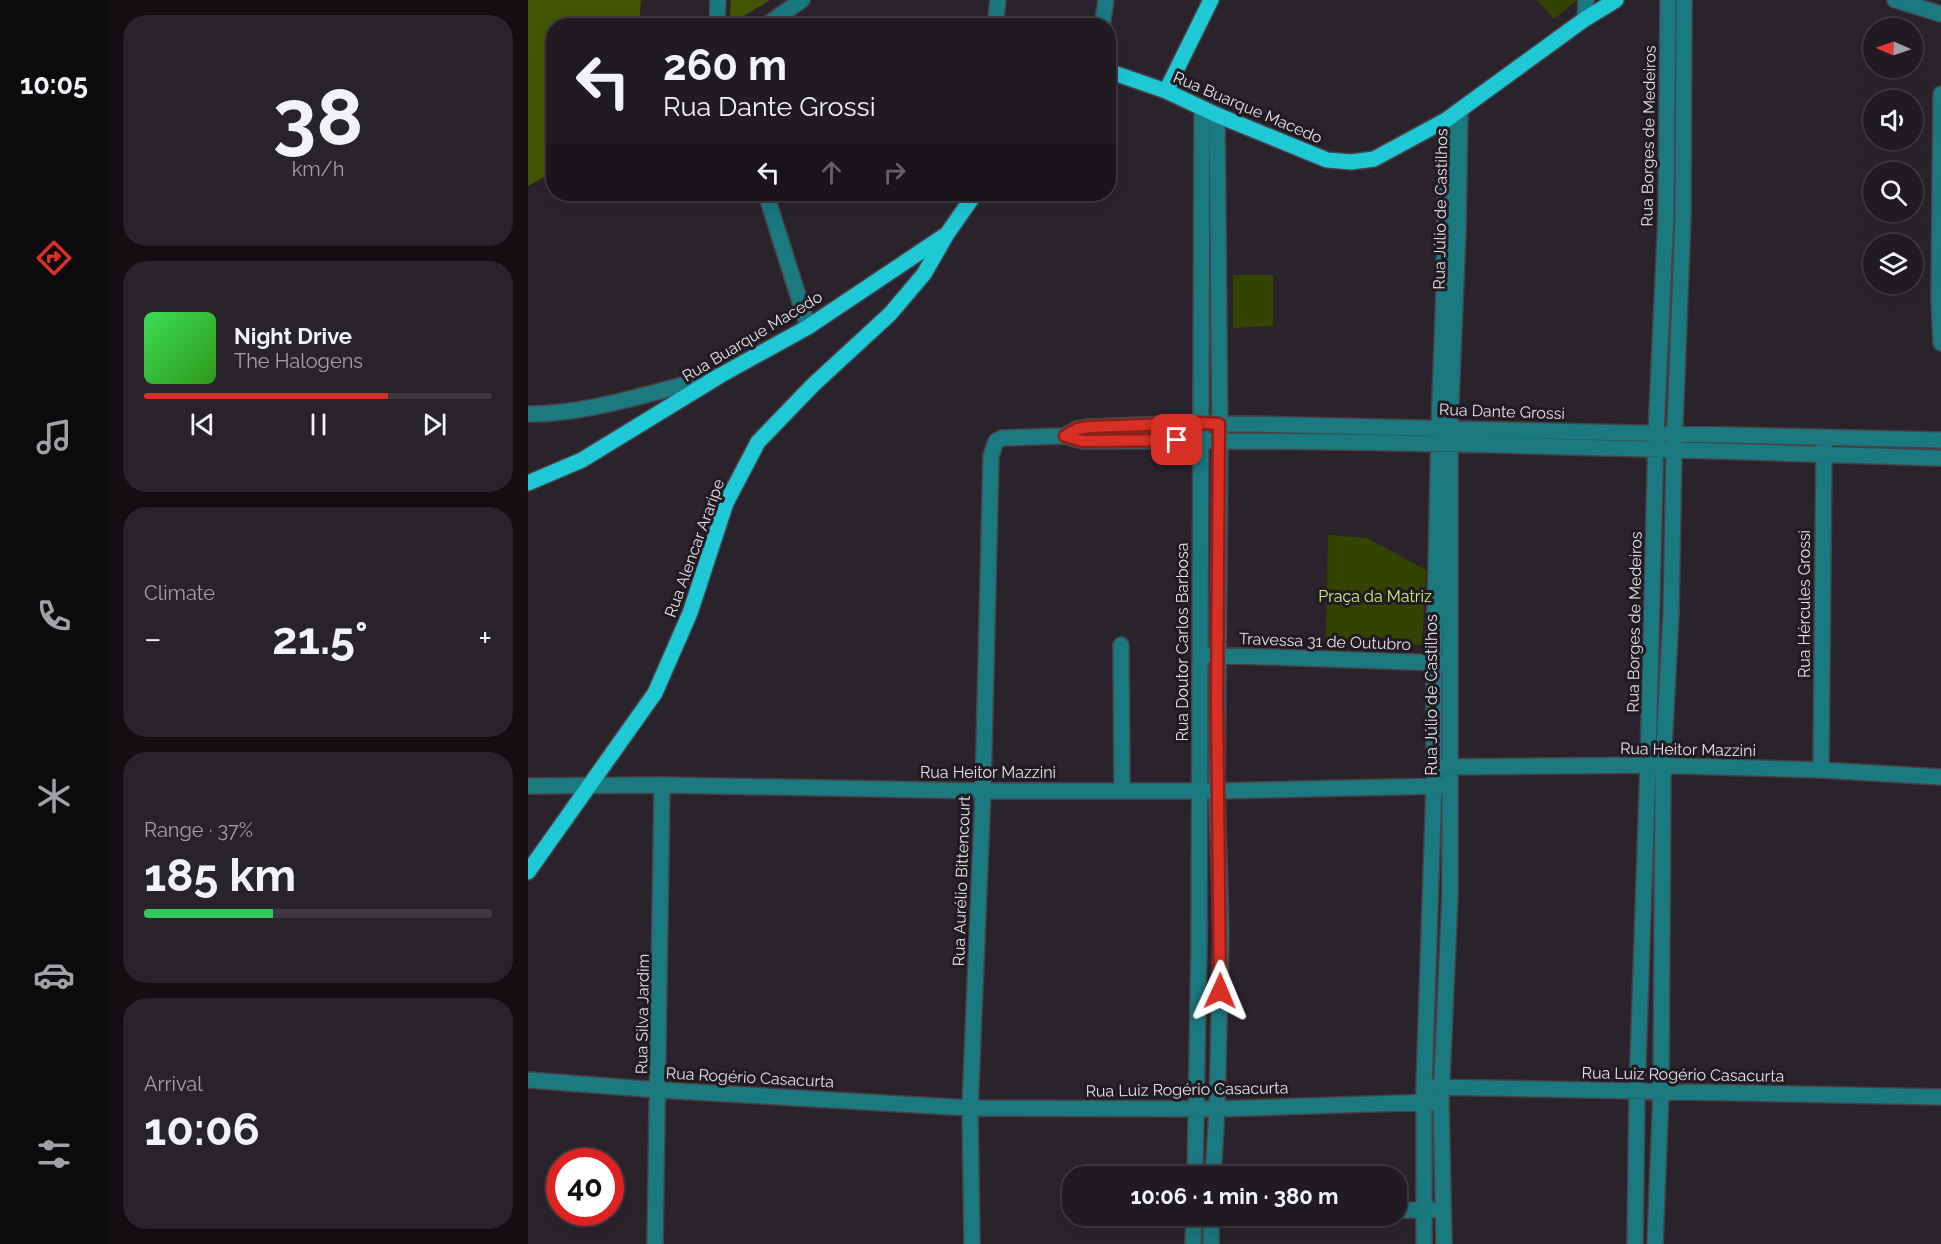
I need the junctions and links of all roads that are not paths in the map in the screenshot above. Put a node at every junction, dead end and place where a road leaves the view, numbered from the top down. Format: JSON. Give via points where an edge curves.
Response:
{"nodes":[{"id":1,"x":718,"y":0,"type":"edge"},
{"id":2,"x":802,"y":0,"type":"edge"},
{"id":3,"x":998,"y":0,"type":"edge"},
{"id":4,"x":1106,"y":0,"type":"edge"},
{"id":5,"x":1211,"y":0,"type":"edge"},
{"id":6,"x":1586,"y":0,"type":"edge"},
{"id":7,"x":1616,"y":0,"type":"edge"},
{"id":8,"x":1668,"y":0,"type":"edge"},
{"id":9,"x":1684,"y":0,"type":"edge"},
{"id":10,"x":1895,"y":0,"type":"edge"},
{"id":11,"x":1941,"y":14,"type":"edge"},
{"id":12,"x":717,"y":18,"type":"edge"},
{"id":13,"x":776,"y":18,"type":"edge"},
{"id":14,"x":996,"y":18,"type":"edge"},
{"id":15,"x":1103,"y":18,"type":"edge"},
{"id":16,"x":1585,"y":20,"type":"junction"},
{"id":17,"x":1116,"y":74,"type":"edge"},
{"id":18,"x":1166,"y":91,"type":"junction"},
{"id":19,"x":1941,"y":94,"type":"edge"},
{"id":20,"x":1202,"y":109,"type":"junction"},
{"id":21,"x":1460,"y":110,"type":"junction"},
{"id":22,"x":1217,"y":116,"type":"junction"},
{"id":23,"x":1446,"y":120,"type":"junction"},
{"id":24,"x":768,"y":201,"type":"edge"},
{"id":25,"x":970,"y":201,"type":"edge"},
{"id":26,"x":1666,"y":216,"type":"junction"},
{"id":27,"x":1683,"y":217,"type":"junction"},
{"id":28,"x":947,"y":234,"type":"junction"},
{"id":29,"x":1202,"y":282,"type":"junction"},
{"id":30,"x":1218,"y":282,"type":"junction"},
{"id":31,"x":1450,"y":290,"type":"junction"},
{"id":32,"x":1940,"y":298,"type":"edge"},
{"id":33,"x":808,"y":327,"type":"junction"},
{"id":34,"x":1941,"y":343,"type":"edge"},
{"id":35,"x":721,"y":375,"type":"junction"},
{"id":36,"x":528,"y":414,"type":"edge"},
{"id":37,"x":1202,"y":423,"type":"junction"},
{"id":38,"x":1219,"y":424,"type":"junction"},
{"id":39,"x":1444,"y":427,"type":"junction"},
{"id":40,"x":1656,"y":433,"type":"junction"},
{"id":41,"x":1675,"y":433,"type":"junction"},
{"id":42,"x":1065,"y":436,"type":"junction"},
{"id":43,"x":1824,"y":438,"type":"junction"},
{"id":44,"x":1201,"y":440,"type":"junction"},
{"id":45,"x":1220,"y":440,"type":"junction"},
{"id":46,"x":1941,"y":440,"type":"edge"},
{"id":47,"x":1444,"y":444,"type":"junction"},
{"id":48,"x":993,"y":447,"type":"joint"},
{"id":49,"x":1656,"y":450,"type":"junction"},
{"id":50,"x":1674,"y":450,"type":"junction"},
{"id":51,"x":1824,"y":454,"type":"junction"},
{"id":52,"x":1941,"y":458,"type":"edge"},
{"id":53,"x":528,"y":483,"type":"edge"},
{"id":54,"x":1652,"y":614,"type":"junction"},
{"id":55,"x":1671,"y":614,"type":"junction"},
{"id":56,"x":1120,"y":645,"type":"dead end"},
{"id":57,"x":1200,"y":655,"type":"junction"},
{"id":58,"x":1217,"y":656,"type":"junction"},
{"id":59,"x":1442,"y":663,"type":"junction"},
{"id":60,"x":1656,"y":766,"type":"junction"},
{"id":61,"x":1441,"y":767,"type":"junction"},
{"id":62,"x":1821,"y":770,"type":"junction"},
{"id":63,"x":1941,"y":777,"type":"edge"},
{"id":64,"x":662,"y":784,"type":"junction"},
{"id":65,"x":528,"y":786,"type":"edge"},
{"id":66,"x":589,"y":786,"type":"junction"},
{"id":67,"x":1441,"y":786,"type":"junction"},
{"id":68,"x":1200,"y":790,"type":"junction"},
{"id":69,"x":983,"y":791,"type":"junction"},
{"id":70,"x":1122,"y":791,"type":"junction"},
{"id":71,"x":1217,"y":791,"type":"junction"},
{"id":72,"x":528,"y":872,"type":"edge"},
{"id":73,"x":1221,"y":944,"type":"junction"},
{"id":74,"x":1199,"y":945,"type":"junction"},
{"id":75,"x":528,"y":1080,"type":"edge"},
{"id":76,"x":659,"y":1090,"type":"junction"},
{"id":77,"x":1637,"y":1091,"type":"junction"},
{"id":78,"x":1661,"y":1092,"type":"junction"},
{"id":79,"x":1424,"y":1095,"type":"junction"},
{"id":80,"x":1442,"y":1095,"type":"junction"},
{"id":81,"x":1941,"y":1097,"type":"edge"},
{"id":82,"x":970,"y":1108,"type":"junction"},
{"id":83,"x":1196,"y":1109,"type":"junction"},
{"id":84,"x":1217,"y":1109,"type":"junction"},
{"id":85,"x":1195,"y":1166,"type":"edge"},
{"id":86,"x":1214,"y":1166,"type":"edge"},
{"id":87,"x":1658,"y":1184,"type":"junction"},
{"id":88,"x":1636,"y":1185,"type":"junction"},
{"id":89,"x":1423,"y":1209,"type":"junction"},
{"id":90,"x":1407,"y":1210,"type":"edge"},
{"id":91,"x":1444,"y":1210,"type":"junction"},
{"id":92,"x":1194,"y":1226,"type":"edge"},
{"id":93,"x":1211,"y":1226,"type":"edge"},
{"id":94,"x":655,"y":1244,"type":"edge"},
{"id":95,"x":972,"y":1244,"type":"edge"},
{"id":96,"x":1193,"y":1244,"type":"edge"},
{"id":97,"x":1211,"y":1244,"type":"edge"},
{"id":98,"x":1424,"y":1244,"type":"edge"},
{"id":99,"x":1444,"y":1244,"type":"edge"},
{"id":100,"x":1635,"y":1244,"type":"edge"},
{"id":101,"x":1655,"y":1244,"type":"edge"}],
"edges":[{"from":1,"to":12,"type":"street"},
{"from":2,"to":13,"type":"street"},
{"from":3,"to":14,"type":"street"},
{"from":4,"to":15,"type":"street"},
{"from":5,"to":18,"type":"main road"},
{"from":6,"to":16,"type":"street"},
{"from":7,"to":16,"type":"main road","name":"Rua Buarque Macedo"},
{"from":8,"to":26,"type":"street","name":"Rua Borges de Medeiros"},
{"from":9,"to":27,"type":"street","name":"Rua Borges de Medeiros"},
{"from":10,"to":11,"type":"street"},
{"from":16,"to":21,"type":"main road","name":"Rua Buarque Macedo"},
{"from":17,"to":18,"type":"main road","name":"Rua Buarque Macedo"},
{"from":18,"to":20,"type":"main road","name":"Rua Buarque Macedo"},
{"from":19,"to":32,"type":"street"},
{"from":20,"to":22,"type":"main road","name":"Rua Buarque Macedo"},
{"from":20,"to":29,"type":"street","name":"Rua Doutor Carlos Barbosa"},
{"from":21,"to":23,"type":"main road","name":"Rua Buarque Macedo"},
{"from":21,"to":31,"type":"street","name":"Rua Júlio de Castilhos"},
{"from":22,"to":23,"type":"main road","name":"Rua Buarque Macedo","via":[[1327,160],[1351,162],[1374,159]]},
{"from":22,"to":30,"type":"street"},
{"from":23,"to":31,"type":"street","name":"Rua Júlio de Castilhos"},
{"from":24,"to":33,"type":"street"},
{"from":25,"to":28,"type":"main road","name":"Rua Buarque Macedo"},
{"from":26,"to":27,"type":"street"},
{"from":26,"to":40,"type":"street","name":"Rua Borges de Medeiros"},
{"from":27,"to":41,"type":"street","name":"Rua Borges de Medeiros"},
{"from":28,"to":33,"type":"main road","name":"Rua Buarque Macedo"},
{"from":28,"to":66,"type":"main road","name":"Rua Alencar Araripe","via":[[924,274],[890,314],[758,442],[726,503],[690,613],[655,693]]},
{"from":29,"to":30,"type":"street"},
{"from":29,"to":37,"type":"street","name":"Rua Doutor Carlos Barbosa"},
{"from":30,"to":38,"type":"street"},
{"from":31,"to":39,"type":"street","name":"Rua Júlio de Castilhos"},
{"from":32,"to":34,"type":"street"},
{"from":33,"to":35,"type":"main road","name":"Rua Buarque Macedo"},
{"from":35,"to":36,"type":"street","via":[[597,408]]},
{"from":35,"to":53,"type":"main road","name":"Rua Buarque Macedo","via":[[582,459]]},
{"from":37,"to":38,"type":"street","name":"Rua Dante Grossi"},
{"from":37,"to":42,"type":"street","name":"Rua Dante Grossi","via":[[1090,427]]},
{"from":37,"to":44,"type":"street","name":"Rua Doutor Carlos Barbosa"},
{"from":38,"to":39,"type":"street","name":"Rua Dante Grossi"},
{"from":38,"to":45,"type":"street"},
{"from":39,"to":40,"type":"street","name":"Rua Dante Grossi"},
{"from":39,"to":47,"type":"street","name":"Rua Júlio de Castilhos"},
{"from":40,"to":41,"type":"street","name":"Rua Dante Grossi"},
{"from":40,"to":49,"type":"street","name":"Rua Borges de Medeiros"},
{"from":41,"to":43,"type":"street","name":"Rua Dante Grossi"},
{"from":41,"to":50,"type":"street","name":"Rua Borges de Medeiros"},
{"from":42,"to":44,"type":"street","name":"Rua Dante Grossi","via":[[1083,441]]},
{"from":42,"to":48,"type":"street","name":"Rua Dante Grossi","via":[[1002,438]]},
{"from":43,"to":46,"type":"street","name":"Rua Dante Grossi"},
{"from":43,"to":51,"type":"street","name":"Rua Hércules Grossi"},
{"from":44,"to":45,"type":"street","name":"Rua Dante Grossi"},
{"from":44,"to":57,"type":"street","name":"Rua Doutor Carlos Barbosa"},
{"from":45,"to":47,"type":"street","name":"Rua Dante Grossi"},
{"from":45,"to":58,"type":"street"},
{"from":47,"to":49,"type":"street","name":"Rua Dante Grossi"},
{"from":47,"to":59,"type":"street","name":"Rua Júlio de Castilhos"},
{"from":48,"to":69,"type":"street","name":"Rua Aurélio Bittencourt"},
{"from":49,"to":50,"type":"street","name":"Rua Dante Grossi"},
{"from":49,"to":54,"type":"street","name":"Rua Borges de Medeiros"},
{"from":50,"to":51,"type":"street","name":"Rua Dante Grossi"},
{"from":50,"to":55,"type":"street","name":"Rua Borges de Medeiros"},
{"from":51,"to":52,"type":"street","name":"Rua Dante Grossi"},
{"from":51,"to":62,"type":"street","name":"Rua Hércules Grossi"},
{"from":54,"to":55,"type":"street"},
{"from":54,"to":60,"type":"street","name":"Rua Borges de Medeiros"},
{"from":55,"to":60,"type":"street","name":"Rua Borges de Medeiros"},
{"from":56,"to":70,"type":"street"},
{"from":57,"to":58,"type":"street","name":"Travessa 31 de Outubro"},
{"from":57,"to":68,"type":"street","name":"Rua Doutor Carlos Barbosa"},
{"from":58,"to":59,"type":"street","name":"Travessa 31 de Outubro"},
{"from":58,"to":71,"type":"street"},
{"from":59,"to":61,"type":"street","name":"Rua Júlio de Castilhos"},
{"from":60,"to":61,"type":"street","name":"Rua Heitor Mazzini"},
{"from":60,"to":62,"type":"street","name":"Rua Heitor Mazzini"},
{"from":60,"to":77,"type":"street","name":"Rua Borges de Medeiros"},
{"from":60,"to":78,"type":"street","name":"Rua Borges de Medeiros"},
{"from":61,"to":67,"type":"street","name":"Rua Júlio de Castilhos"},
{"from":62,"to":63,"type":"street","name":"Rua Heitor Mazzini"},
{"from":64,"to":66,"type":"street","name":"Rua Heitor Mazzini"},
{"from":64,"to":69,"type":"street","name":"Rua Heitor Mazzini"},
{"from":64,"to":76,"type":"street","name":"Rua Silva Jardim"},
{"from":65,"to":66,"type":"street","name":"Rua Heitor Mazzini"},
{"from":66,"to":72,"type":"main road","name":"Rua Alencar Araripe"},
{"from":67,"to":71,"type":"street","name":"Rua Heitor Mazzini"},
{"from":67,"to":79,"type":"street","name":"Rua Júlio de Castilhos"},
{"from":67,"to":80,"type":"street","name":"Rua Júlio de Castilhos","via":[[1450,894]]},
{"from":68,"to":70,"type":"street","name":"Rua Heitor Mazzini"},
{"from":68,"to":71,"type":"street","name":"Rua Heitor Mazzini"},
{"from":68,"to":74,"type":"street","name":"Rua Doutor Carlos Barbosa"},
{"from":69,"to":70,"type":"street","name":"Rua Heitor Mazzini"},
{"from":69,"to":82,"type":"street","name":"Rua Aurélio Bittencourt"},
{"from":71,"to":73,"type":"street"},
{"from":73,"to":74,"type":"street"},
{"from":73,"to":84,"type":"street"},
{"from":74,"to":83,"type":"street","name":"Rua Doutor Carlos Barbosa"},
{"from":75,"to":76,"type":"street","name":"Rua Rogério Casacurta"},
{"from":76,"to":82,"type":"street","name":"Rua Rogério Casacurta"},
{"from":76,"to":94,"type":"street","name":"Rua Silva Jardim"},
{"from":77,"to":78,"type":"street","name":"Rua Luiz Rogério Casacurta"},
{"from":77,"to":80,"type":"street","name":"Rua Luiz Rogério Casacurta"},
{"from":77,"to":88,"type":"street","name":"Rua Borges de Medeiros"},
{"from":78,"to":81,"type":"street","name":"Rua Luiz Rogério Casacurta"},
{"from":78,"to":87,"type":"street","name":"Rua Borges de Medeiros"},
{"from":79,"to":80,"type":"street","name":"Rua Luiz Rogério Casacurta"},
{"from":79,"to":84,"type":"street","name":"Rua Luiz Rogério Casacurta"},
{"from":79,"to":89,"type":"street","name":"Rua Júlio de Castilhos"},
{"from":80,"to":91,"type":"street","name":"Rua Júlio de Castilhos"},
{"from":82,"to":83,"type":"street","name":"Rua Luiz Rogério Casacurta"},
{"from":82,"to":95,"type":"street","name":"Rua Aurélio Bittencourt"},
{"from":83,"to":84,"type":"street","name":"Rua Luiz Rogério Casacurta"},
{"from":83,"to":85,"type":"street","name":"Rua Doutor Carlos Barbosa"},
{"from":84,"to":86,"type":"street"},
{"from":87,"to":88,"type":"street"},
{"from":87,"to":101,"type":"street","name":"Rua Borges de Medeiros"},
{"from":88,"to":100,"type":"street","name":"Rua Borges de Medeiros"},
{"from":89,"to":90,"type":"street"},
{"from":89,"to":91,"type":"street"},
{"from":89,"to":98,"type":"street","name":"Rua Júlio de Castilhos"},
{"from":91,"to":99,"type":"street","name":"Rua Júlio de Castilhos"},
{"from":92,"to":96,"type":"street"},
{"from":93,"to":97,"type":"street"}]}
